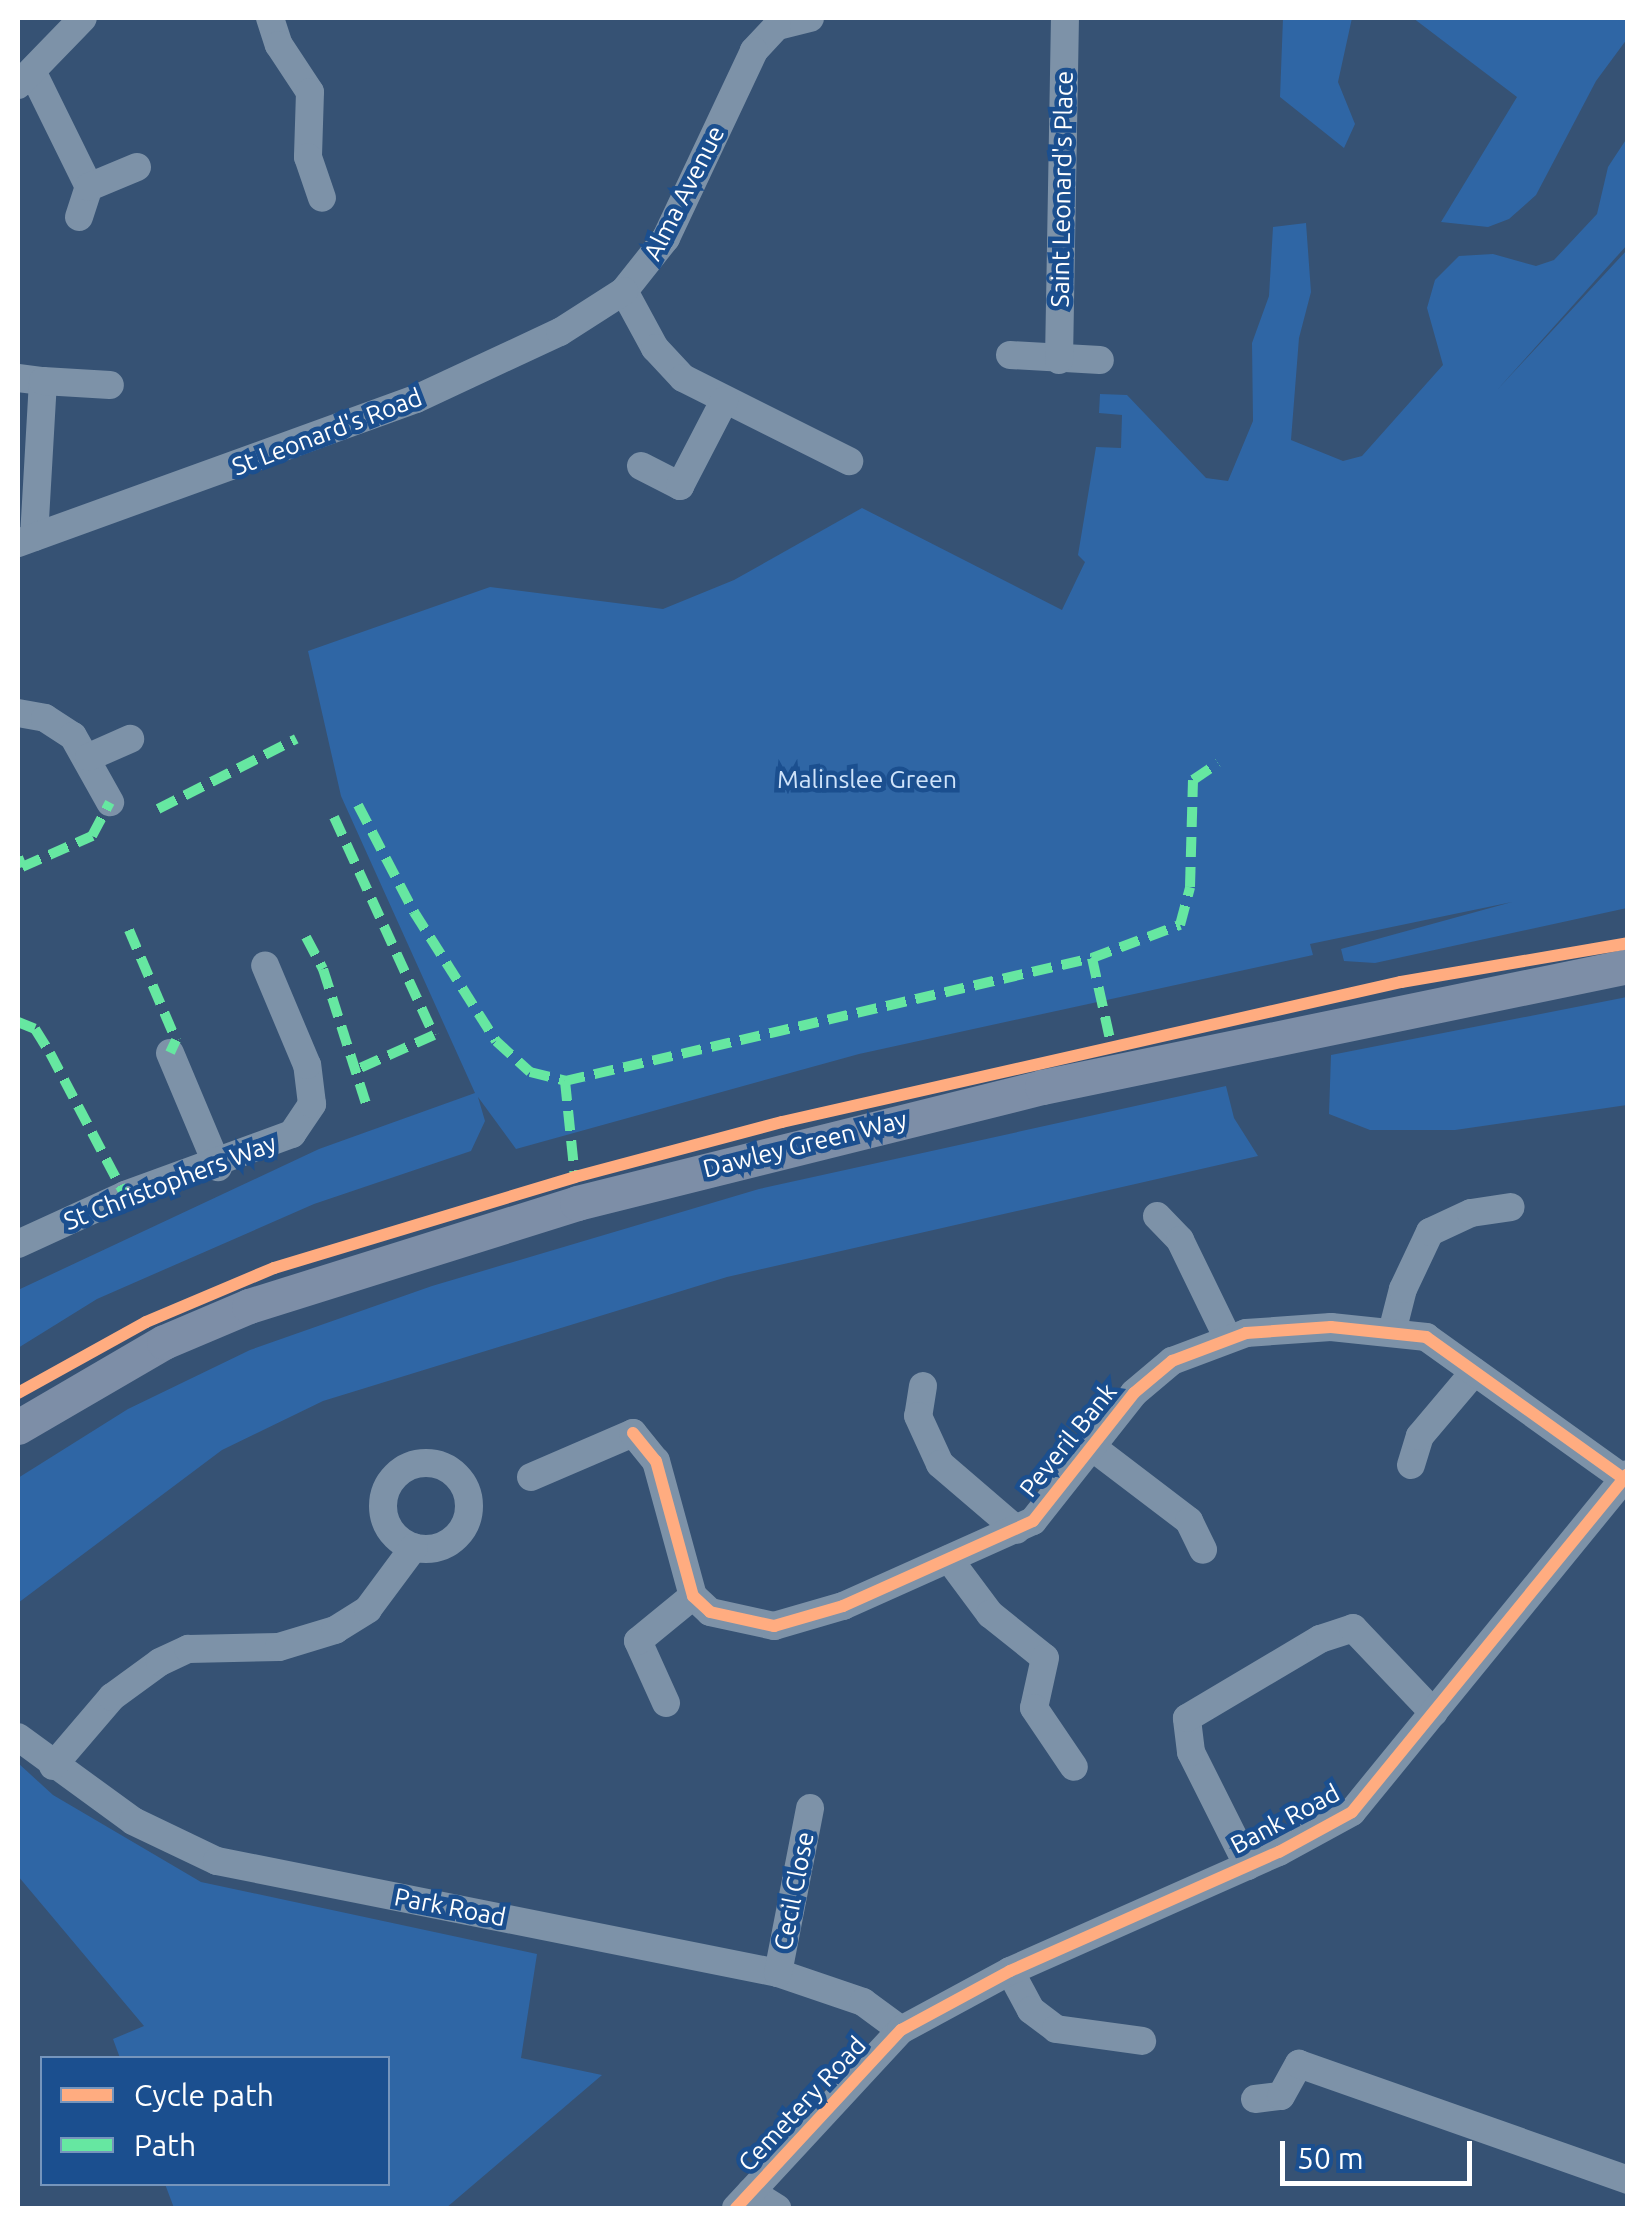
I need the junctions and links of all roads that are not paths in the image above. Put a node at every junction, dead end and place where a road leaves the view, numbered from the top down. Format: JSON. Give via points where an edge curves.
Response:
{"nodes":[{"id":1,"x":83,"y":18,"type":"edge"},
{"id":2,"x":270,"y":18,"type":"edge"},
{"id":3,"x":810,"y":18,"type":"edge"},
{"id":4,"x":1065,"y":18,"type":"edge"},
{"id":5,"x":777,"y":20,"type":"edge"},
{"id":6,"x":25,"y":79,"type":"edge"},
{"id":7,"x":138,"y":167,"type":"dead end"},
{"id":8,"x":88,"y":186,"type":"junction"},
{"id":9,"x":322,"y":198,"type":"dead end"},
{"id":10,"x":79,"y":217,"type":"dead end"},
{"id":11,"x":624,"y":292,"type":"junction"},
{"id":12,"x":1010,"y":354,"type":"dead end"},
{"id":13,"x":1059,"y":360,"type":"junction"},
{"id":14,"x":1100,"y":360,"type":"dead end"},
{"id":15,"x":31,"y":380,"type":"edge"},
{"id":16,"x":110,"y":385,"type":"dead end"},
{"id":17,"x":724,"y":401,"type":"junction"},
{"id":18,"x":849,"y":461,"type":"dead end"},
{"id":19,"x":641,"y":466,"type":"dead end"},
{"id":20,"x":26,"y":540,"type":"edge"},
{"id":21,"x":18,"y":713,"type":"edge"},
{"id":22,"x":130,"y":739,"type":"dead end"},
{"id":23,"x":89,"y":757,"type":"junction"},
{"id":24,"x":110,"y":802,"type":"dead end"},
{"id":25,"x":265,"y":965,"type":"dead end"},
{"id":26,"x":1628,"y":966,"type":"edge"},
{"id":27,"x":170,"y":1054,"type":"dead end"},
{"id":28,"x":218,"y":1167,"type":"junction"},
{"id":29,"x":1511,"y":1207,"type":"dead end"},
{"id":30,"x":1158,"y":1216,"type":"dead end"},
{"id":31,"x":18,"y":1244,"type":"edge"},
{"id":32,"x":1392,"y":1332,"type":"junction"},
{"id":33,"x":1228,"y":1339,"type":"junction"},
{"id":34,"x":1474,"y":1372,"type":"junction"},
{"id":35,"x":923,"y":1386,"type":"dead end"},
{"id":36,"x":18,"y":1426,"type":"edge"},
{"id":37,"x":1092,"y":1447,"type":"junction"},
{"id":38,"x":1411,"y":1465,"type":"dead end"},
{"id":39,"x":1626,"y":1476,"type":"edge"},
{"id":40,"x":531,"y":1477,"type":"dead end"},
{"id":41,"x":1018,"y":1530,"type":"junction"},
{"id":42,"x":414,"y":1547,"type":"junction"},
{"id":43,"x":1203,"y":1550,"type":"dead end"},
{"id":44,"x":950,"y":1559,"type":"junction"},
{"id":45,"x":693,"y":1596,"type":"junction"},
{"id":46,"x":666,"y":1703,"type":"dead end"},
{"id":47,"x":1434,"y":1713,"type":"junction"},
{"id":48,"x":18,"y":1737,"type":"edge"},
{"id":49,"x":53,"y":1766,"type":"junction"},
{"id":50,"x":1074,"y":1767,"type":"dead end"},
{"id":51,"x":810,"y":1808,"type":"dead end"},
{"id":52,"x":1248,"y":1866,"type":"junction"},
{"id":53,"x":1010,"y":1971,"type":"junction"},
{"id":54,"x":778,"y":1973,"type":"junction"},
{"id":55,"x":902,"y":2030,"type":"junction"},
{"id":56,"x":1142,"y":2042,"type":"dead end"},
{"id":57,"x":1255,"y":2100,"type":"dead end"},
{"id":58,"x":1628,"y":2180,"type":"edge"},
{"id":59,"x":744,"y":2200,"type":"edge"},
{"id":60,"x":777,"y":2208,"type":"edge"}],
"edges":[{"from":1,"to":6,"type":"street"},
{"from":2,"to":9,"type":"street","via":[[310,92],[308,157]]},
{"from":3,"to":5,"type":"street","name":"Alma Avenue"},
{"from":4,"to":13,"type":"street","name":"Saint Leonard's Place"},
{"from":5,"to":11,"type":"street","name":"Alma Avenue","via":[[754,51],[666,238]]},
{"from":6,"to":8,"type":"street"},
{"from":7,"to":8,"type":"street"},
{"from":8,"to":10,"type":"street"},
{"from":11,"to":17,"type":"street","via":[[662,357]]},
{"from":11,"to":20,"type":"street","name":"St Leonard's Road","via":[[560,332],[308,444]]},
{"from":12,"to":13,"type":"street"},
{"from":13,"to":14,"type":"street"},
{"from":15,"to":16,"type":"street"},
{"from":15,"to":20,"type":"street"},
{"from":17,"to":18,"type":"street"},
{"from":17,"to":19,"type":"street","via":[[680,486]]},
{"from":21,"to":23,"type":"street","via":[[45,718],[73,736]]},
{"from":22,"to":23,"type":"street"},
{"from":23,"to":24,"type":"street"},
{"from":25,"to":28,"type":"street","name":"St Christophers Way","via":[[307,1065],[312,1104],[292,1134]]},
{"from":26,"to":36,"type":"main road","name":"Dawley Green Way","via":[[1042,1087],[577,1203],[248,1306],[164,1342]]},
{"from":27,"to":28,"type":"street"},
{"from":28,"to":31,"type":"street","name":"St Christophers Way","via":[[125,1196]]},
{"from":29,"to":32,"type":"street","via":[[1471,1213],[1430,1232]]},
{"from":30,"to":33,"type":"street","via":[[1180,1240]]},
{"from":32,"to":33,"type":"street","name":"Peveril Bank","via":[[1330,1327]]},
{"from":32,"to":34,"type":"street","name":"Peveril Bank","via":[[1426,1337]]},
{"from":33,"to":37,"type":"street","name":"Peveril Bank","via":[[1172,1361],[1134,1393]]},
{"from":34,"to":38,"type":"street","via":[[1420,1436]]},
{"from":34,"to":39,"type":"street","name":"Peveril Bank"},
{"from":35,"to":41,"type":"street","via":[[918,1416],[940,1464]]},
{"from":37,"to":41,"type":"street","name":"Peveril Bank","via":[[1033,1521]]},
{"from":37,"to":43,"type":"street","name":"Peveril Bank","via":[[1189,1521]]},
{"from":39,"to":47,"type":"street","name":"Bank Road"},
{"from":40,"to":45,"type":"street","via":[[633,1433],[656,1461]]},
{"from":41,"to":44,"type":"street","name":"Peveril Bank"},
{"from":42,"to":42,"type":"street","via":[[384,1516],[388,1487],[409,1466],[438,1464],[477,1489],[461,1531],[440,1547]]},
{"from":42,"to":49,"type":"street","via":[[368,1608],[335,1630],[279,1647],[188,1649],[160,1662],[112,1697]]},
{"from":44,"to":45,"type":"street","name":"Peveril Bank","via":[[844,1606],[774,1626],[710,1612]]},
{"from":44,"to":50,"type":"street","via":[[990,1614],[1045,1658],[1034,1708]]},
{"from":45,"to":46,"type":"street","via":[[638,1641]]},
{"from":47,"to":52,"type":"street","name":"Bank Road","via":[[1352,1812]]},
{"from":47,"to":52,"type":"street","via":[[1353,1628],[1320,1639],[1187,1718],[1191,1752]]},
{"from":48,"to":49,"type":"street","name":"Park Road"},
{"from":49,"to":54,"type":"street","name":"Park Road","via":[[133,1820],[217,1861]]},
{"from":51,"to":54,"type":"street","name":"Cecil Close"},
{"from":52,"to":53,"type":"street","name":"Bank Road"},
{"from":53,"to":55,"type":"street","name":"Bank Road"},
{"from":53,"to":56,"type":"street","via":[[1030,2010],[1056,2029]]},
{"from":54,"to":55,"type":"street","name":"Park Road","via":[[862,2002]]},
{"from":55,"to":59,"type":"street","name":"Cemetery Road"},
{"from":57,"to":58,"type":"street","via":[[1281,2096],[1299,2064]]},
{"from":59,"to":60,"type":"street"}]}
